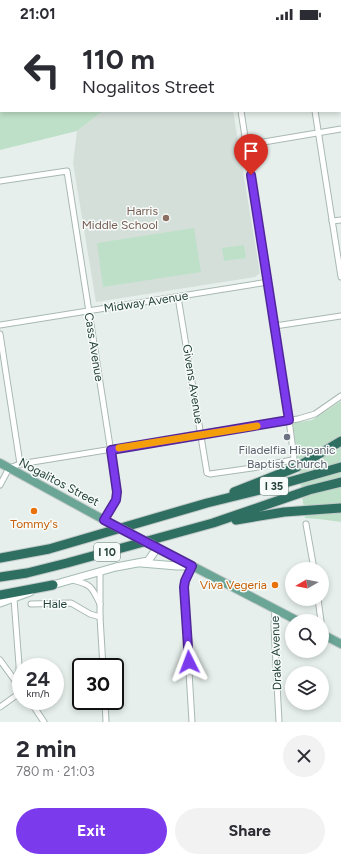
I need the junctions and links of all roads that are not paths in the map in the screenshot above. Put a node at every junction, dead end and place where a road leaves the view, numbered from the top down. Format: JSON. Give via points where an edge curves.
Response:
{"nodes":[{"id":1,"x":241,"y":112,"type":"edge"},
{"id":2,"x":315,"y":112,"type":"edge"},
{"id":3,"x":341,"y":129,"type":"edge"},
{"id":4,"x":319,"y":132,"type":"junction"},
{"id":5,"x":246,"y":145,"type":"junction"},
{"id":6,"x":0,"y":181,"type":"edge"},
{"id":7,"x":341,"y":220,"type":"edge"},
{"id":8,"x":332,"y":221,"type":"junction"},
{"id":9,"x":341,"y":277,"type":"edge"},
{"id":10,"x":268,"y":282,"type":"junction"},
{"id":11,"x":178,"y":297,"type":"junction"},
{"id":12,"x":88,"y":311,"type":"junction"},
{"id":13,"x":341,"y":316,"type":"edge"},
{"id":14,"x":0,"y":325,"type":"edge"},
{"id":15,"x":275,"y":326,"type":"junction"},
{"id":16,"x":0,"y":334,"type":"edge"},
{"id":17,"x":341,"y":396,"type":"edge"},
{"id":18,"x":289,"y":420,"type":"junction"},
{"id":19,"x":201,"y":435,"type":"junction"},
{"id":20,"x":341,"y":439,"type":"edge"},
{"id":21,"x":111,"y":450,"type":"junction"},
{"id":22,"x":0,"y":463,"type":"edge"},
{"id":23,"x":20,"y":464,"type":"junction"},
{"id":24,"x":341,"y":467,"type":"edge"},
{"id":25,"x":9,"y":468,"type":"junction"},
{"id":26,"x":341,"y":482,"type":"edge"},
{"id":27,"x":0,"y":485,"type":"edge"},
{"id":28,"x":206,"y":503,"type":"junction"},
{"id":29,"x":341,"y":508,"type":"edge"},
{"id":30,"x":106,"y":521,"type":"junction"},
{"id":31,"x":213,"y":523,"type":"junction"},
{"id":32,"x":306,"y":524,"type":"dead end"},
{"id":33,"x":155,"y":547,"type":"junction"},
{"id":34,"x":0,"y":558,"type":"edge"},
{"id":35,"x":313,"y":562,"type":"edge"},
{"id":36,"x":139,"y":563,"type":"junction"},
{"id":37,"x":192,"y":566,"type":"junction"},
{"id":38,"x":100,"y":572,"type":"junction"},
{"id":39,"x":0,"y":577,"type":"edge"},
{"id":40,"x":72,"y":580,"type":"junction"},
{"id":41,"x":53,"y":585,"type":"junction"},
{"id":42,"x":0,"y":595,"type":"edge"},
{"id":43,"x":14,"y":599,"type":"junction"},
{"id":44,"x":0,"y":602,"type":"edge"},
{"id":45,"x":31,"y":604,"type":"dead end"},
{"id":46,"x":100,"y":605,"type":"junction"},
{"id":47,"x":275,"y":609,"type":"junction"},
{"id":48,"x":285,"y":614,"type":"edge"},
{"id":49,"x":100,"y":617,"type":"junction"},
{"id":50,"x":329,"y":638,"type":"edge"},
{"id":51,"x":341,"y":644,"type":"edge"},
{"id":52,"x":18,"y":658,"type":"edge"},
{"id":53,"x":102,"y":658,"type":"edge"},
{"id":54,"x":0,"y":660,"type":"edge"},
{"id":55,"x":12,"y":676,"type":"edge"},
{"id":56,"x":12,"y":698,"type":"edge"},
{"id":57,"x":0,"y":707,"type":"edge"},
{"id":58,"x":36,"y":710,"type":"edge"},
{"id":59,"x":105,"y":710,"type":"edge"},
{"id":60,"x":44,"y":722,"type":"edge"},
{"id":61,"x":106,"y":722,"type":"edge"},
{"id":62,"x":192,"y":722,"type":"edge"},
{"id":63,"x":279,"y":722,"type":"edge"}],
"edges":[{"from":1,"to":5,"type":"street"},
{"from":2,"to":4,"type":"street"},
{"from":3,"to":4,"type":"street"},
{"from":4,"to":5,"type":"street"},
{"from":4,"to":8,"type":"street"},
{"from":5,"to":10,"type":"street"},
{"from":6,"to":12,"type":"street","name":"Cass Avenue","via":[[67,171]]},
{"from":7,"to":8,"type":"street"},
{"from":8,"to":9,"type":"street"},
{"from":10,"to":11,"type":"street","name":"Midway Avenue"},
{"from":10,"to":15,"type":"street"},
{"from":11,"to":12,"type":"street","name":"Midway Avenue"},
{"from":11,"to":19,"type":"street","name":"Givens Avenue"},
{"from":12,"to":14,"type":"street","name":"Midway Avenue"},
{"from":12,"to":21,"type":"street","name":"Cass Avenue"},
{"from":13,"to":15,"type":"street"},
{"from":15,"to":18,"type":"street"},
{"from":16,"to":23,"type":"street"},
{"from":17,"to":18,"type":"street","via":[[315,414]]},
{"from":18,"to":19,"type":"street"},
{"from":18,"to":19,"type":"street","name":"Givens Avenue","via":[[294,458],[287,462],[252,468],[207,473]]},
{"from":19,"to":21,"type":"street"},
{"from":20,"to":28,"type":"highway","number":"I 10","via":[[297,467]]},
{"from":21,"to":23,"type":"street"},
{"from":21,"to":30,"type":"street","name":"Cass Avenue","via":[[117,492]]},
{"from":22,"to":25,"type":"main road","name":"Nogalitos Street"},
{"from":23,"to":25,"type":"street"},
{"from":24,"to":28,"type":"highway","number":"I 35"},
{"from":25,"to":27,"type":"street"},
{"from":25,"to":30,"type":"main road","name":"Nogalitos Street"},
{"from":26,"to":31,"type":"highway","number":"I 35","via":[[309,490]]},
{"from":28,"to":34,"type":"highway","number":"I 10","via":[[49,549]]},
{"from":29,"to":31,"type":"highway","number":"I 10","via":[[284,512]]},
{"from":30,"to":33,"type":"main road","name":"Nogalitos Street","bridge":true},
{"from":31,"to":39,"type":"highway","number":"I 10","via":[[62,565]]},
{"from":32,"to":35,"type":"street"},
{"from":33,"to":36,"type":"main road","via":[[148,561]]},
{"from":33,"to":37,"type":"main road","name":"Nogalitos Street"},
{"from":36,"to":37,"type":"main road"},
{"from":36,"to":38,"type":"main road"},
{"from":37,"to":47,"type":"main road","name":"Nogalitos Street"},
{"from":37,"to":62,"type":"street","via":[[184,587]]},
{"from":38,"to":40,"type":"main road"},
{"from":38,"to":46,"type":"street"},
{"from":40,"to":41,"type":"main road"},
{"from":40,"to":46,"type":"street","via":[[89,586]]},
{"from":41,"to":42,"type":"highway"},
{"from":41,"to":43,"type":"main road"},
{"from":43,"to":44,"type":"main road"},
{"from":43,"to":52,"type":"street"},
{"from":45,"to":49,"type":"street","name":"Hale","via":[[71,603]]},
{"from":46,"to":49,"type":"street"},
{"from":47,"to":48,"type":"main road","name":"Nogalitos Street"},
{"from":47,"to":63,"type":"street","name":"Drake Avenue"},
{"from":49,"to":53,"type":"street"},
{"from":50,"to":51,"type":"main road"},
{"from":54,"to":55,"type":"street"},
{"from":56,"to":57,"type":"street"},
{"from":58,"to":60,"type":"street"},
{"from":59,"to":61,"type":"street"}]}
